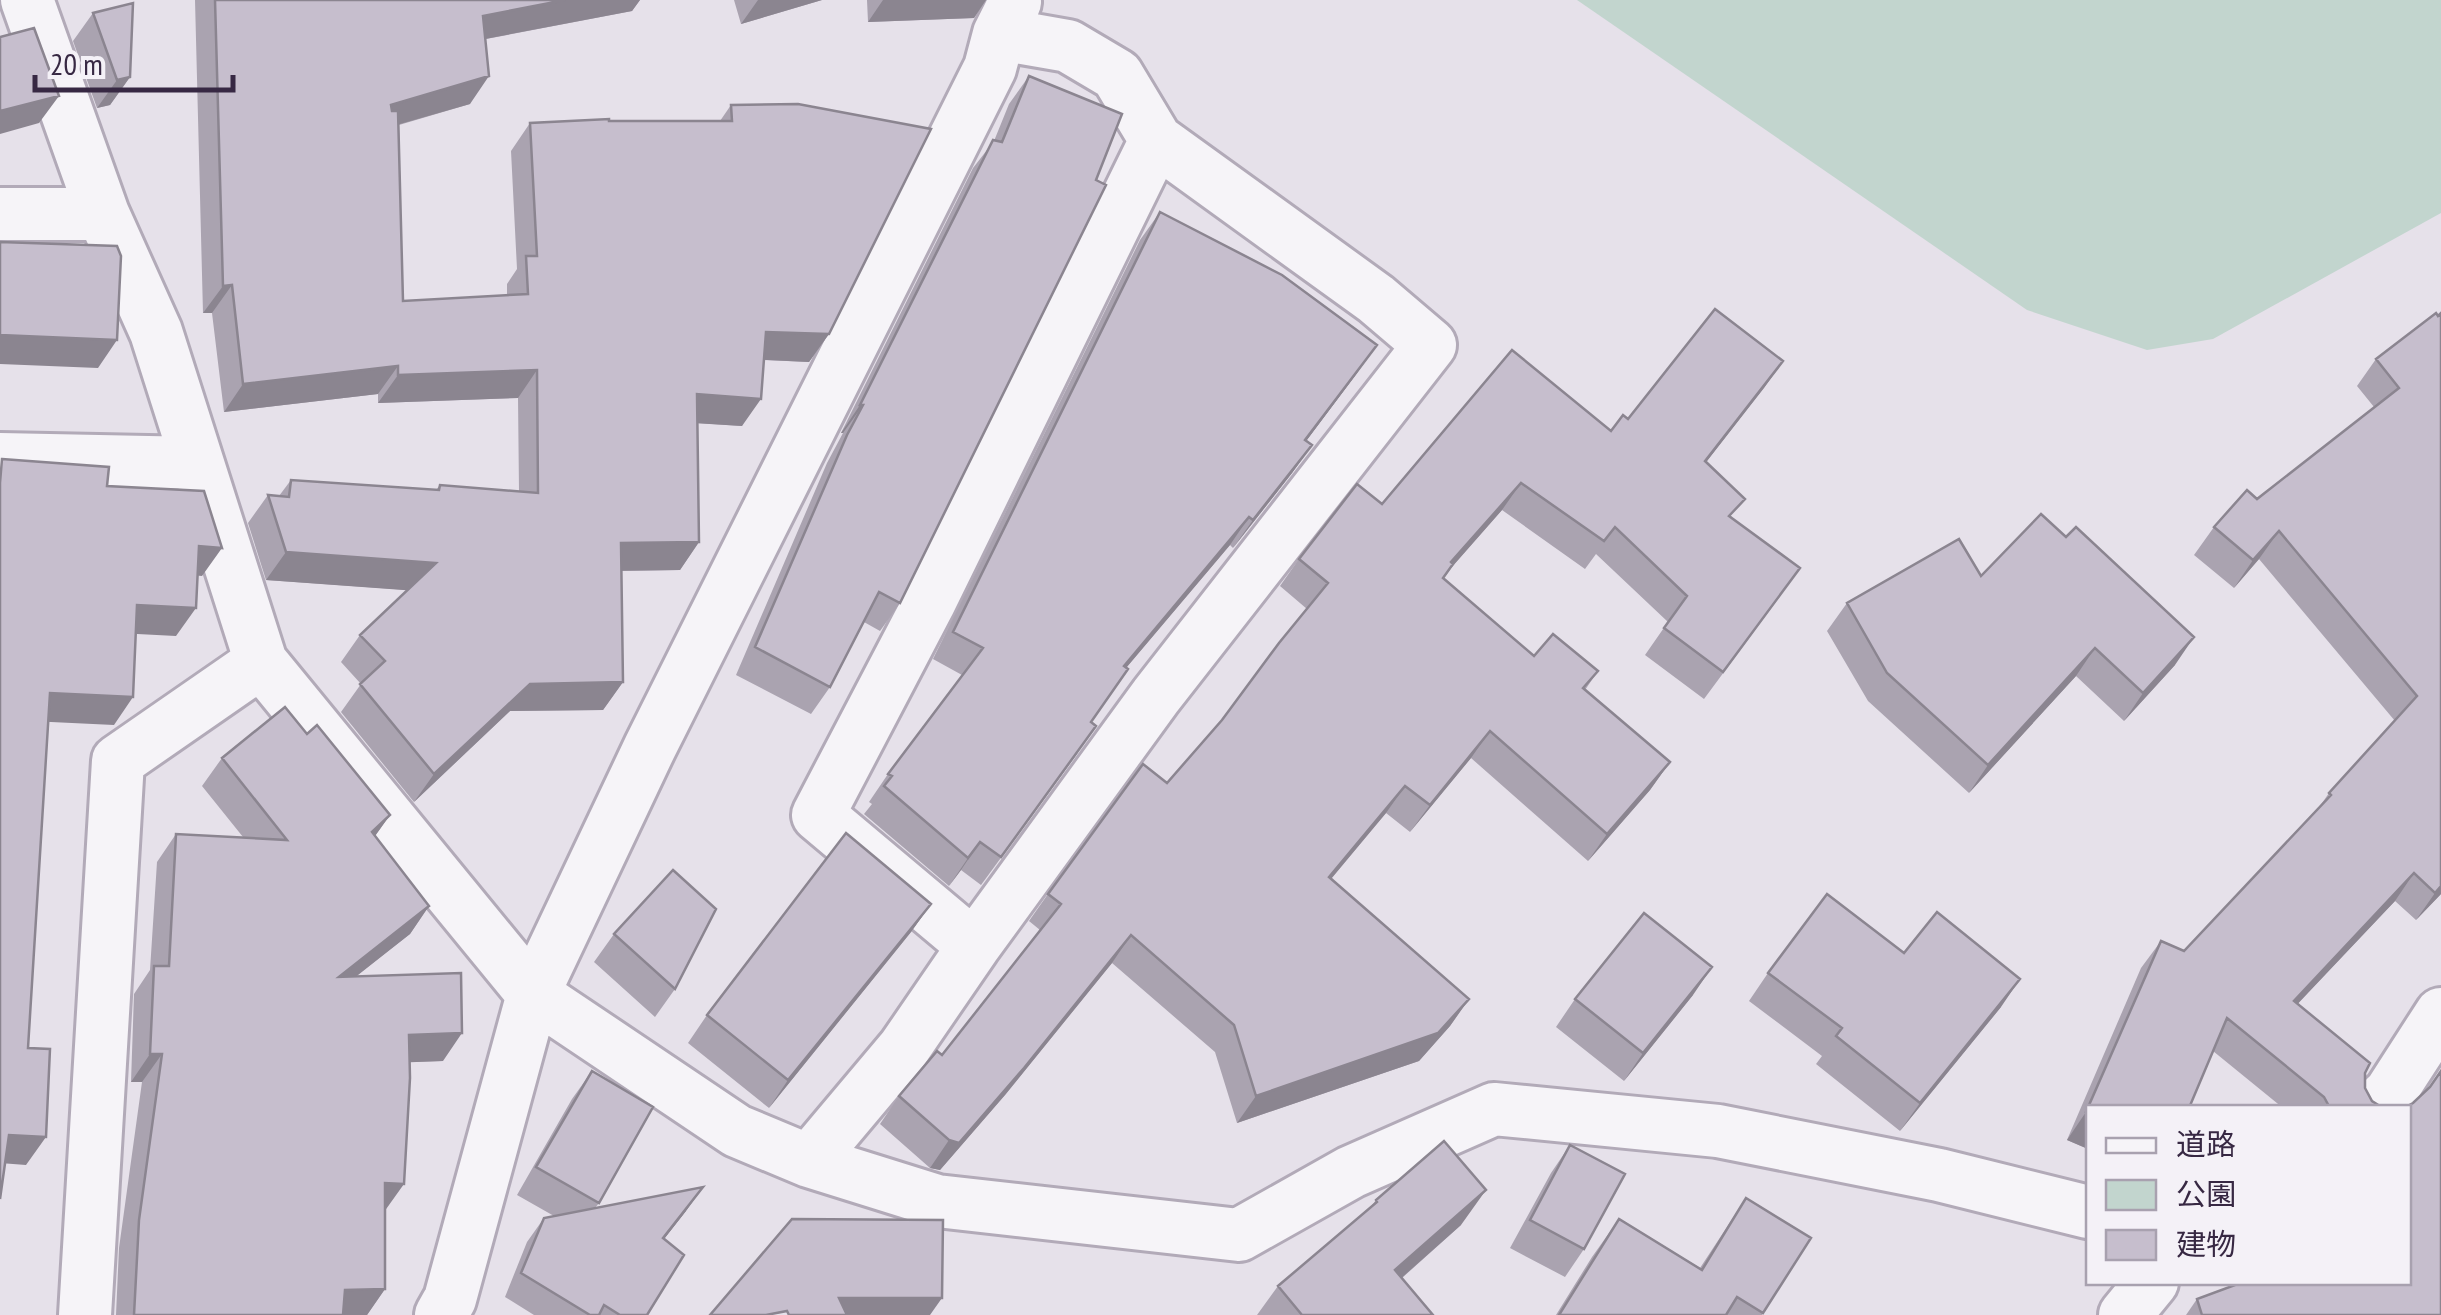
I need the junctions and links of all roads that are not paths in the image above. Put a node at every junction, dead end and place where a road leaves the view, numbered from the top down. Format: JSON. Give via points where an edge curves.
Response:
{"nodes":[{"id":1,"x":26,"y":0,"type":"edge"},
{"id":2,"x":1007,"y":17,"type":"edge"},
{"id":3,"x":1156,"y":140,"type":"junction"},
{"id":4,"x":0,"y":214,"type":"edge"},
{"id":5,"x":103,"y":214,"type":"junction"},
{"id":6,"x":0,"y":459,"type":"edge"},
{"id":7,"x":196,"y":463,"type":"junction"},
{"id":8,"x":261,"y":662,"type":"junction"},
{"id":9,"x":974,"y":946,"type":"junction"},
{"id":10,"x":532,"y":994,"type":"junction"},
{"id":11,"x":2441,"y":1014,"type":"edge"},
{"id":12,"x":2377,"y":1105,"type":"edge"},
{"id":13,"x":809,"y":1161,"type":"junction"},
{"id":14,"x":2086,"y":1212,"type":"edge"},
{"id":15,"x":2150,"y":1285,"type":"edge"},
{"id":16,"x":449,"y":1310,"type":"edge"},
{"id":17,"x":85,"y":1315,"type":"edge"},
{"id":18,"x":2125,"y":1315,"type":"edge"}],
"edges":[{"from":1,"to":5,"type":"street"},
{"from":2,"to":3,"type":"street","via":[[1116,75]]},
{"from":2,"to":10,"type":"street","via":[[990,68]]},
{"from":3,"to":9,"type":"street","via":[[818,815]]},
{"from":3,"to":9,"type":"street","via":[[1376,298],[1430,345],[1156,696]]},
{"from":4,"to":5,"type":"street"},
{"from":5,"to":7,"type":"street","via":[[156,332]]},
{"from":6,"to":7,"type":"street"},
{"from":7,"to":8,"type":"street"},
{"from":8,"to":10,"type":"street"},
{"from":8,"to":17,"type":"street","via":[[118,761]]},
{"from":9,"to":13,"type":"street","via":[[904,1048]]},
{"from":10,"to":13,"type":"street","via":[[737,1132]]},
{"from":10,"to":16,"type":"street"},
{"from":11,"to":12,"type":"street"},
{"from":13,"to":14,"type":"street","via":[[937,1201],[1239,1234],[1351,1172],[1494,1109],[1718,1130]]},
{"from":15,"to":18,"type":"street"}]}
